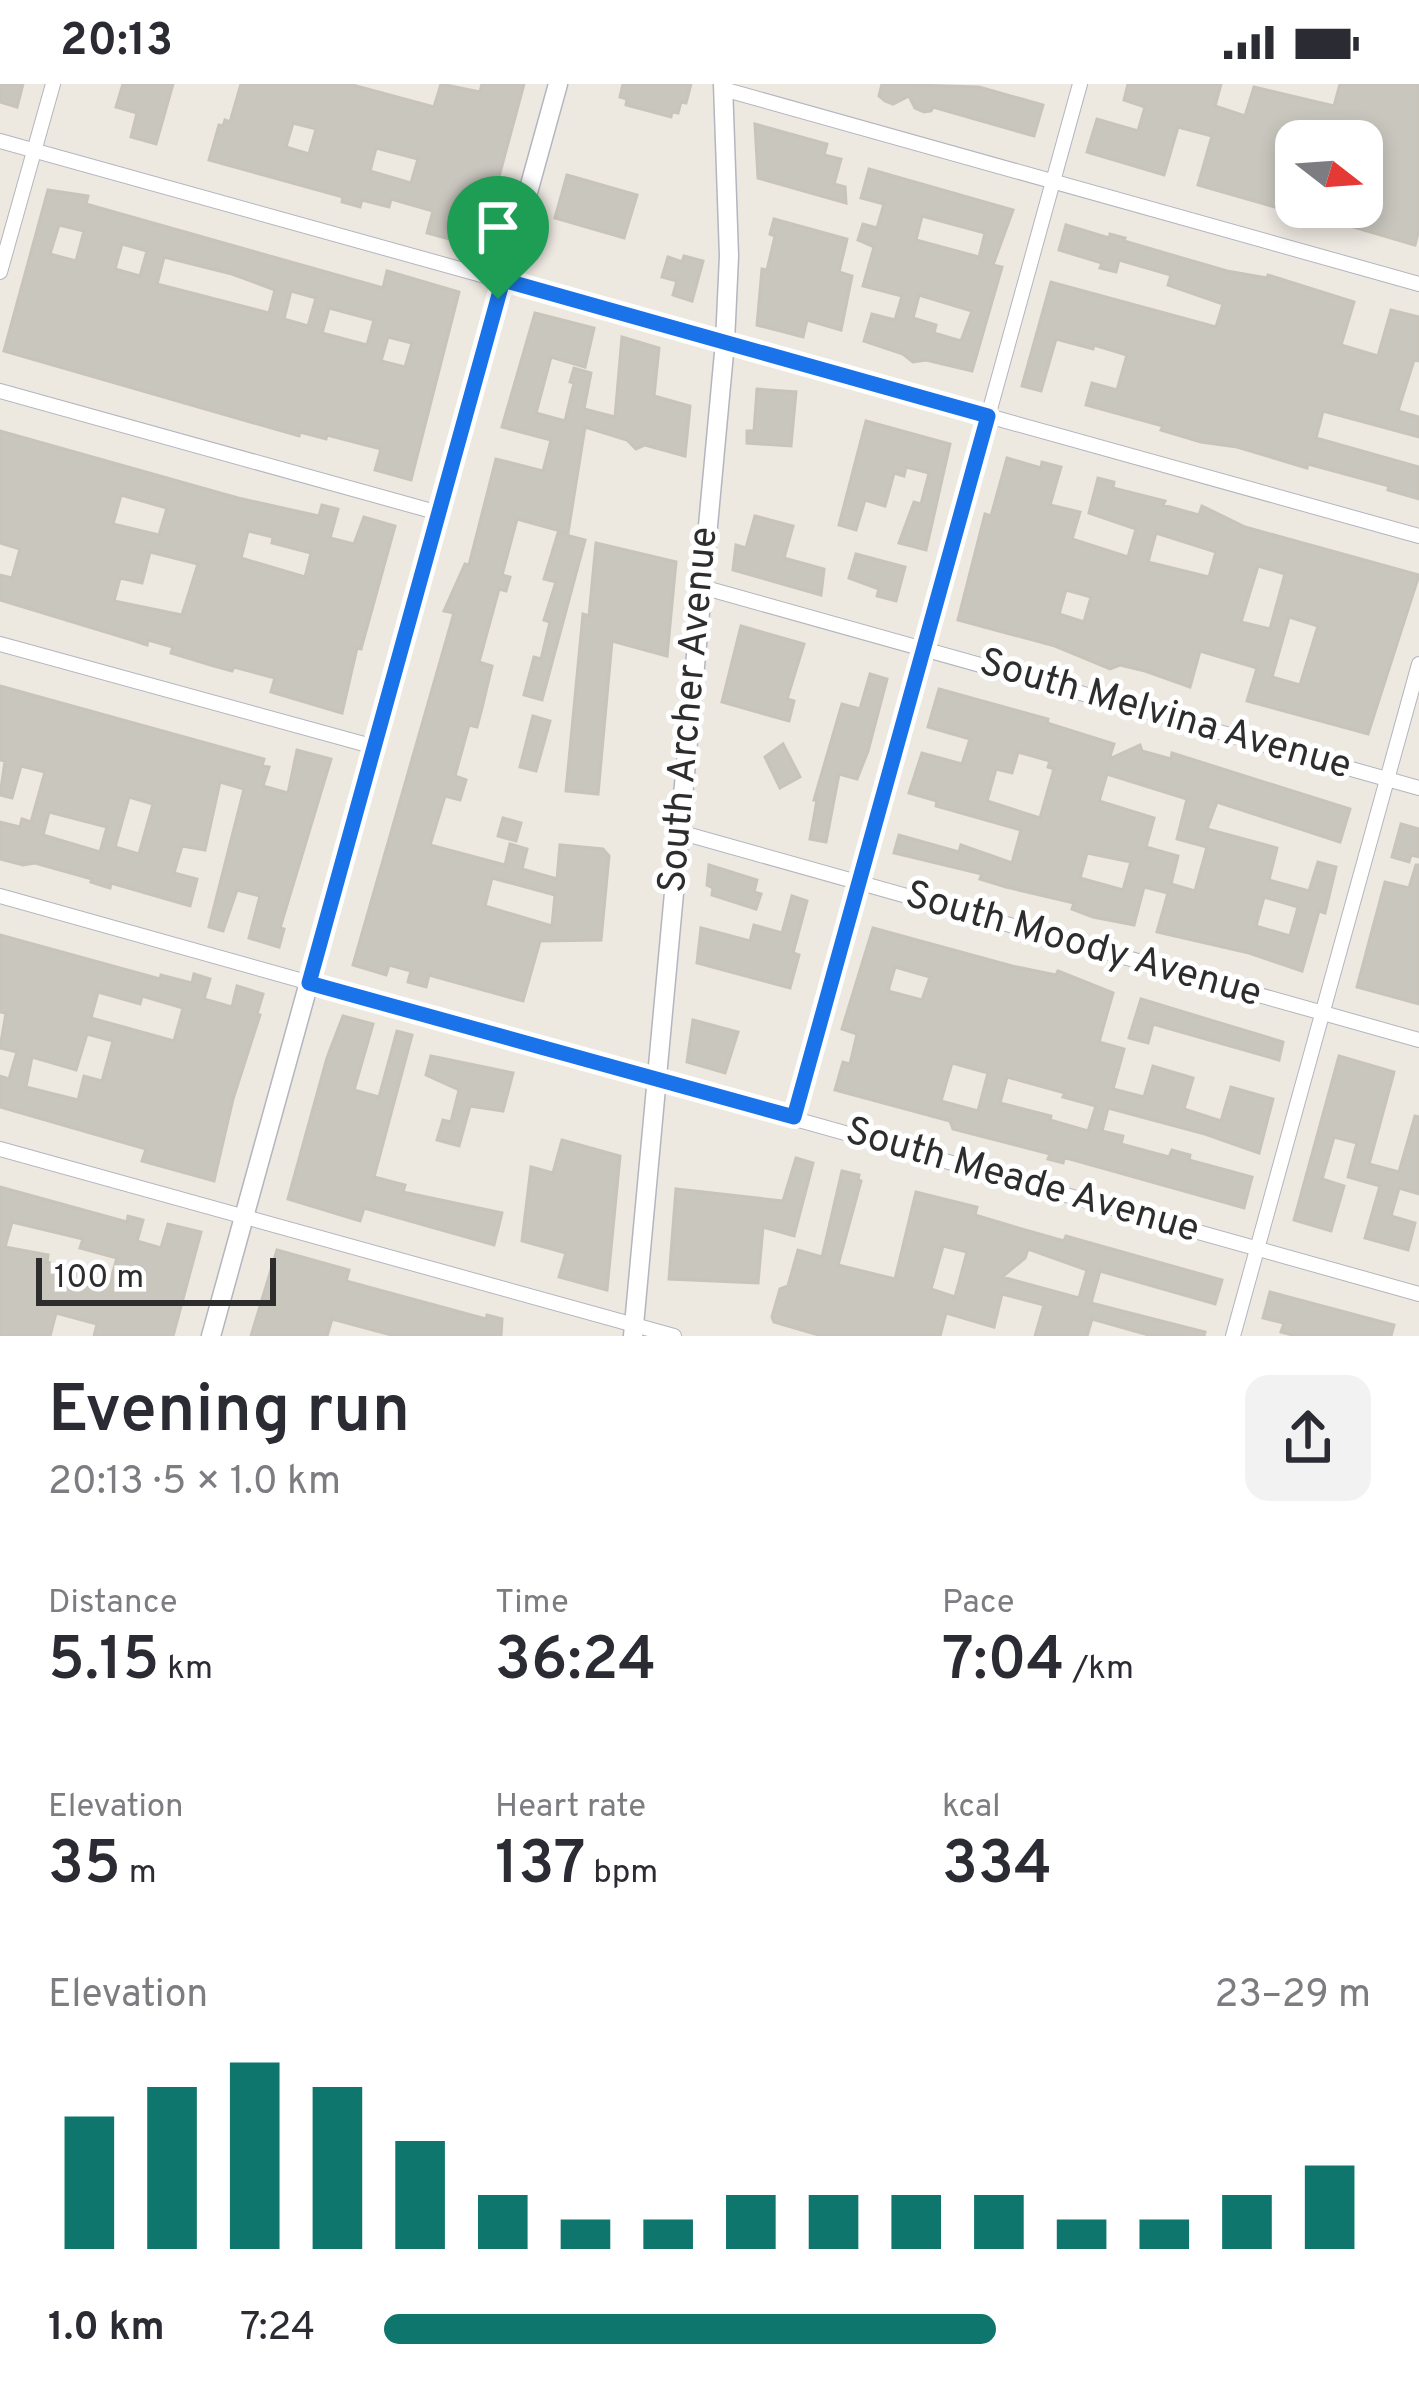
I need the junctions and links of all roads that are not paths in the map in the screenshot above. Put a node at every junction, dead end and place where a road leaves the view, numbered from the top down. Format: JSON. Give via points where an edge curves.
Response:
{"nodes":[{"id":1,"x":52,"y":84,"type":"edge"},
{"id":2,"x":558,"y":84,"type":"edge"},
{"id":3,"x":1080,"y":84,"type":"edge"},
{"id":4,"x":723,"y":86,"type":"edge"},
{"id":5,"x":0,"y":141,"type":"edge"},
{"id":6,"x":34,"y":151,"type":"junction"},
{"id":7,"x":1053,"y":182,"type":"junction"},
{"id":8,"x":0,"y":272,"type":"edge"},
{"id":9,"x":503,"y":280,"type":"junction"},
{"id":10,"x":1419,"y":284,"type":"edge"},
{"id":11,"x":725,"y":342,"type":"junction"},
{"id":12,"x":0,"y":391,"type":"edge"},
{"id":13,"x":988,"y":416,"type":"junction"},
{"id":14,"x":439,"y":513,"type":"junction"},
{"id":15,"x":1419,"y":536,"type":"edge"},
{"id":16,"x":702,"y":587,"type":"junction"},
{"id":17,"x":0,"y":644,"type":"edge"},
{"id":18,"x":923,"y":649,"type":"junction"},
{"id":19,"x":1419,"y":664,"type":"edge"},
{"id":20,"x":375,"y":747,"type":"junction"},
{"id":21,"x":1387,"y":779,"type":"junction"},
{"id":22,"x":1419,"y":788,"type":"edge"},
{"id":23,"x":679,"y":832,"type":"junction"},
{"id":24,"x":859,"y":883,"type":"junction"},
{"id":25,"x":0,"y":896,"type":"edge"},
{"id":26,"x":309,"y":983,"type":"junction"},
{"id":27,"x":1323,"y":1012,"type":"junction"},
{"id":28,"x":1419,"y":1040,"type":"edge"},
{"id":29,"x":656,"y":1079,"type":"junction"},
{"id":30,"x":794,"y":1117,"type":"junction"},
{"id":31,"x":0,"y":1149,"type":"edge"},
{"id":32,"x":245,"y":1216,"type":"junction"},
{"id":33,"x":1258,"y":1248,"type":"junction"},
{"id":34,"x":1419,"y":1294,"type":"edge"},
{"id":35,"x":633,"y":1330,"type":"edge"},
{"id":36,"x":211,"y":1336,"type":"edge"},
{"id":37,"x":674,"y":1336,"type":"edge"},
{"id":38,"x":1233,"y":1336,"type":"edge"}],
"edges":[{"from":1,"to":6,"type":"street"},
{"from":2,"to":9,"type":"main road"},
{"from":3,"to":7,"type":"street"},
{"from":4,"to":7,"type":"street"},
{"from":4,"to":11,"type":"main road","name":"South Archer Avenue"},
{"from":5,"to":6,"type":"street"},
{"from":6,"to":8,"type":"street"},
{"from":6,"to":9,"type":"street"},
{"from":7,"to":10,"type":"street"},
{"from":7,"to":13,"type":"street"},
{"from":9,"to":11,"type":"street"},
{"from":9,"to":14,"type":"main road"},
{"from":11,"to":13,"type":"street"},
{"from":11,"to":16,"type":"main road","name":"South Archer Avenue"},
{"from":12,"to":14,"type":"street"},
{"from":13,"to":15,"type":"street"},
{"from":13,"to":18,"type":"street"},
{"from":14,"to":20,"type":"main road"},
{"from":16,"to":18,"type":"street","name":"South Melvina Avenue"},
{"from":16,"to":23,"type":"main road","name":"South Archer Avenue"},
{"from":17,"to":20,"type":"street"},
{"from":18,"to":21,"type":"street","name":"South Melvina Avenue"},
{"from":18,"to":24,"type":"street"},
{"from":19,"to":21,"type":"street"},
{"from":20,"to":26,"type":"main road"},
{"from":21,"to":22,"type":"street","name":"South Melvina Avenue"},
{"from":21,"to":27,"type":"street"},
{"from":23,"to":24,"type":"street","name":"South Moody Avenue"},
{"from":23,"to":29,"type":"main road","name":"South Archer Avenue"},
{"from":24,"to":27,"type":"street","name":"South Moody Avenue"},
{"from":24,"to":30,"type":"street"},
{"from":25,"to":26,"type":"street","name":"South Meade Avenue"},
{"from":26,"to":29,"type":"street","name":"South Meade Avenue"},
{"from":26,"to":32,"type":"main road"},
{"from":27,"to":28,"type":"street","name":"South Moody Avenue"},
{"from":27,"to":33,"type":"street"},
{"from":29,"to":30,"type":"street","name":"South Meade Avenue"},
{"from":29,"to":35,"type":"main road","name":"South Archer Avenue"},
{"from":30,"to":33,"type":"street","name":"South Meade Avenue"},
{"from":31,"to":32,"type":"street"},
{"from":32,"to":35,"type":"street"},
{"from":32,"to":36,"type":"main road"},
{"from":33,"to":34,"type":"street","name":"South Meade Avenue"},
{"from":33,"to":38,"type":"street"},
{"from":35,"to":37,"type":"street"}]}
